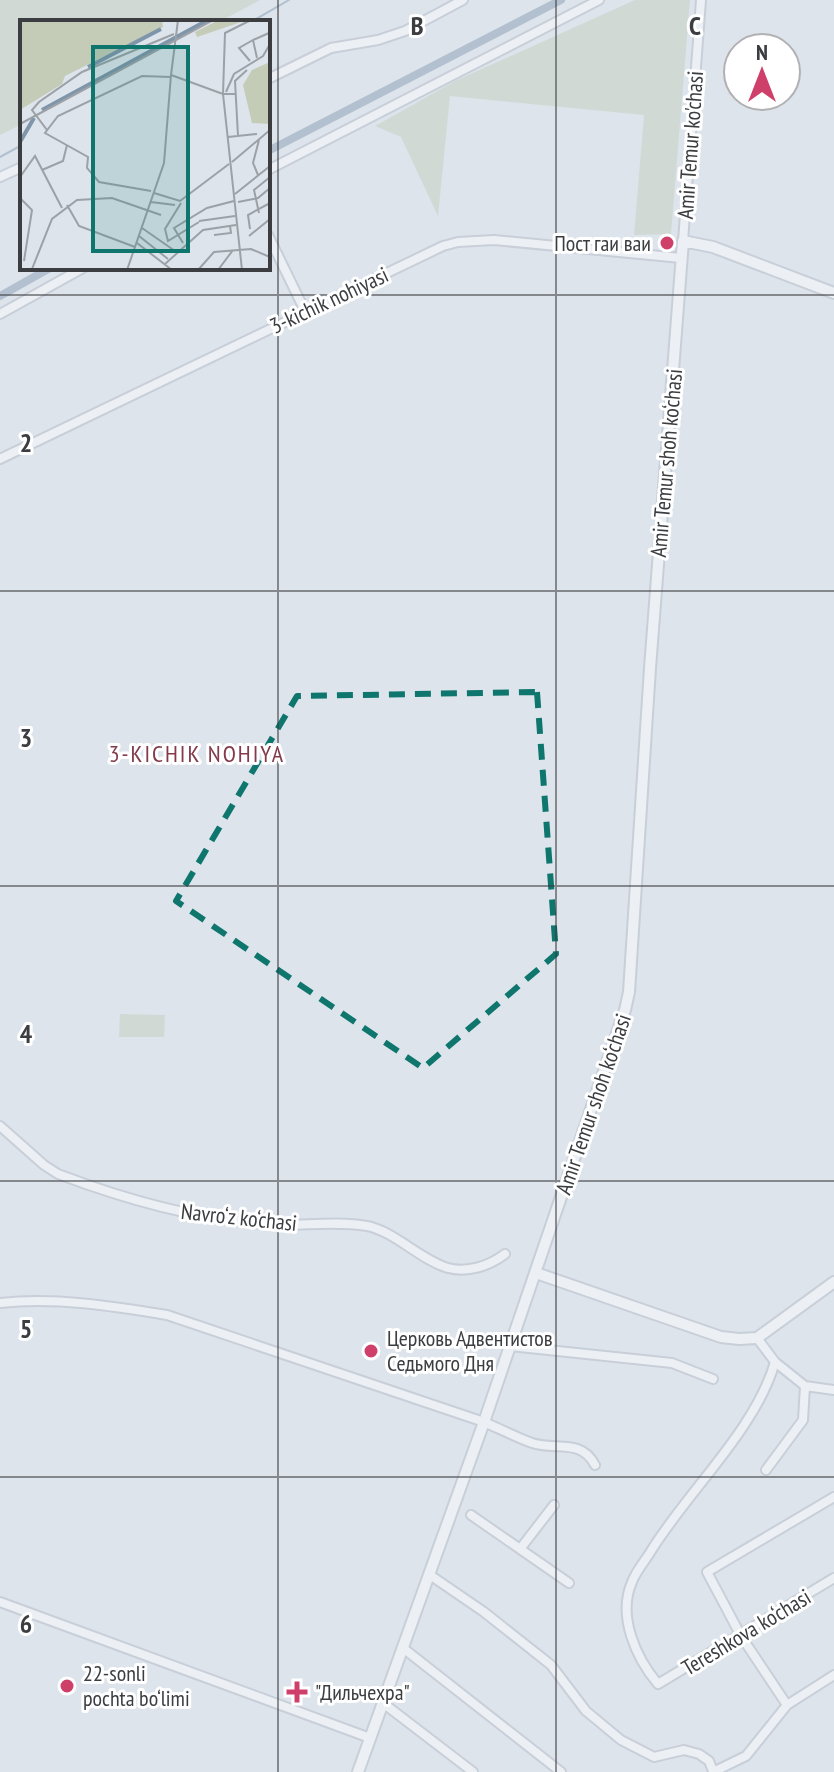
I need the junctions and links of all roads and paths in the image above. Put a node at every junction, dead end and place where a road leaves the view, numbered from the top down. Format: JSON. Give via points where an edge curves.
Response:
{"nodes":[{"id":1,"x":463,"y":0,"type":"edge"},
{"id":2,"x":599,"y":0,"type":"edge"},
{"id":3,"x":701,"y":0,"type":"edge"},
{"id":4,"x":270,"y":78,"type":"edge"},
{"id":5,"x":20,"y":168,"type":"edge"},
{"id":6,"x":270,"y":169,"type":"edge"},
{"id":7,"x":0,"y":177,"type":"edge"},
{"id":8,"x":270,"y":239,"type":"edge"},
{"id":9,"x":683,"y":241,"type":"junction"},
{"id":10,"x":681,"y":258,"type":"junction"},
{"id":11,"x":79,"y":270,"type":"edge"},
{"id":12,"x":834,"y":293,"type":"edge"},
{"id":13,"x":305,"y":311,"type":"junction"},
{"id":14,"x":0,"y":314,"type":"edge"},
{"id":15,"x":0,"y":459,"type":"edge"},
{"id":16,"x":0,"y":1126,"type":"edge"},
{"id":17,"x":505,"y":1254,"type":"dead end"},
{"id":18,"x":536,"y":1273,"type":"junction"},
{"id":19,"x":834,"y":1282,"type":"edge"},
{"id":20,"x":0,"y":1303,"type":"edge"},
{"id":21,"x":757,"y":1338,"type":"junction"},
{"id":22,"x":510,"y":1346,"type":"junction"},
{"id":23,"x":775,"y":1362,"type":"junction"},
{"id":24,"x":713,"y":1379,"type":"dead end"},
{"id":25,"x":805,"y":1386,"type":"junction"},
{"id":26,"x":834,"y":1390,"type":"edge"},
{"id":27,"x":484,"y":1422,"type":"junction"},
{"id":28,"x":595,"y":1465,"type":"dead end"},
{"id":29,"x":766,"y":1470,"type":"dead end"},
{"id":30,"x":834,"y":1497,"type":"edge"},
{"id":31,"x":554,"y":1505,"type":"dead end"},
{"id":32,"x":471,"y":1515,"type":"dead end"},
{"id":33,"x":520,"y":1549,"type":"junction"},
{"id":34,"x":430,"y":1575,"type":"junction"},
{"id":35,"x":834,"y":1578,"type":"edge"},
{"id":36,"x":569,"y":1583,"type":"dead end"},
{"id":37,"x":0,"y":1602,"type":"edge"},
{"id":38,"x":741,"y":1636,"type":"junction"},
{"id":39,"x":403,"y":1648,"type":"junction"},
{"id":40,"x":834,"y":1675,"type":"edge"},
{"id":41,"x":383,"y":1703,"type":"junction"},
{"id":42,"x":787,"y":1705,"type":"junction"},
{"id":43,"x":370,"y":1738,"type":"junction"},
{"id":44,"x":358,"y":1772,"type":"edge"},
{"id":45,"x":473,"y":1772,"type":"edge"},
{"id":46,"x":561,"y":1772,"type":"edge"},
{"id":47,"x":713,"y":1772,"type":"edge"}],
"edges":[{"from":1,"to":4,"type":"street","via":[[405,31],[331,48]]},
{"from":2,"to":6,"type":"street"},
{"from":3,"to":9,"type":"street","name":"Amir Temur ko'chasi"},
{"from":5,"to":7,"type":"street"},
{"from":8,"to":13,"type":"street"},
{"from":9,"to":10,"type":"main road","name":"Amir Temur shoh ko‘chasi"},
{"from":9,"to":12,"type":"main road","via":[[713,247]]},
{"from":10,"to":13,"type":"street","name":"3-kichik nohiyasi","via":[[494,240],[458,242]]},
{"from":10,"to":18,"type":"main road","name":"Amir Temur shoh ko‘chasi","via":[[629,992]]},
{"from":11,"to":14,"type":"street"},
{"from":13,"to":15,"type":"street","name":"3-kichik nohiyasi"},
{"from":16,"to":17,"type":"street","name":"Navro‘z ko‘chasi","via":[[58,1174],[195,1216],[266,1225],[372,1227],[448,1268],[491,1265]]},
{"from":18,"to":21,"type":"main road","via":[[721,1337]]},
{"from":18,"to":22,"type":"main road","name":"Amir Temur shoh ko‘chasi"},
{"from":19,"to":21,"type":"main road"},
{"from":20,"to":27,"type":"street","via":[[63,1302],[167,1315]]},
{"from":21,"to":23,"type":"street"},
{"from":22,"to":24,"type":"street","via":[[672,1363]]},
{"from":22,"to":27,"type":"main road","name":"Amir Temur shoh ko‘chasi"},
{"from":23,"to":25,"type":"street"},
{"from":23,"to":38,"type":"street","name":"Tereshkova ko‘chasi","via":[[741,1427],[659,1538],[632,1582],[627,1603],[629,1630],[642,1666],[658,1684]]},
{"from":25,"to":26,"type":"street"},
{"from":25,"to":29,"type":"street","via":[[803,1420]]},
{"from":27,"to":28,"type":"street","via":[[535,1444],[579,1449]]},
{"from":27,"to":34,"type":"main road","name":"Amir Temur shoh ko‘chasi"},
{"from":30,"to":38,"type":"street","via":[[707,1572]]},
{"from":31,"to":33,"type":"street"},
{"from":32,"to":33,"type":"street"},
{"from":33,"to":36,"type":"street"},
{"from":34,"to":39,"type":"main road","name":"Amir Temur shoh ko‘chasi"},
{"from":34,"to":47,"type":"street","via":[[551,1665],[586,1711],[621,1740],[654,1757],[684,1750],[699,1754]]},
{"from":35,"to":38,"type":"street","name":"Tereshkova ko‘chasi"},
{"from":37,"to":43,"type":"street"},
{"from":38,"to":42,"type":"street"},
{"from":39,"to":41,"type":"main road","name":"Amir Temur shoh ko‘chasi"},
{"from":39,"to":46,"type":"street"},
{"from":40,"to":42,"type":"street"},
{"from":41,"to":43,"type":"main road","name":"Amir Temur shoh ko‘chasi"},
{"from":41,"to":45,"type":"street"},
{"from":42,"to":47,"type":"street","via":[[746,1756]]},
{"from":43,"to":44,"type":"main road","name":"Amir Temur shoh ko‘chasi"}]}
